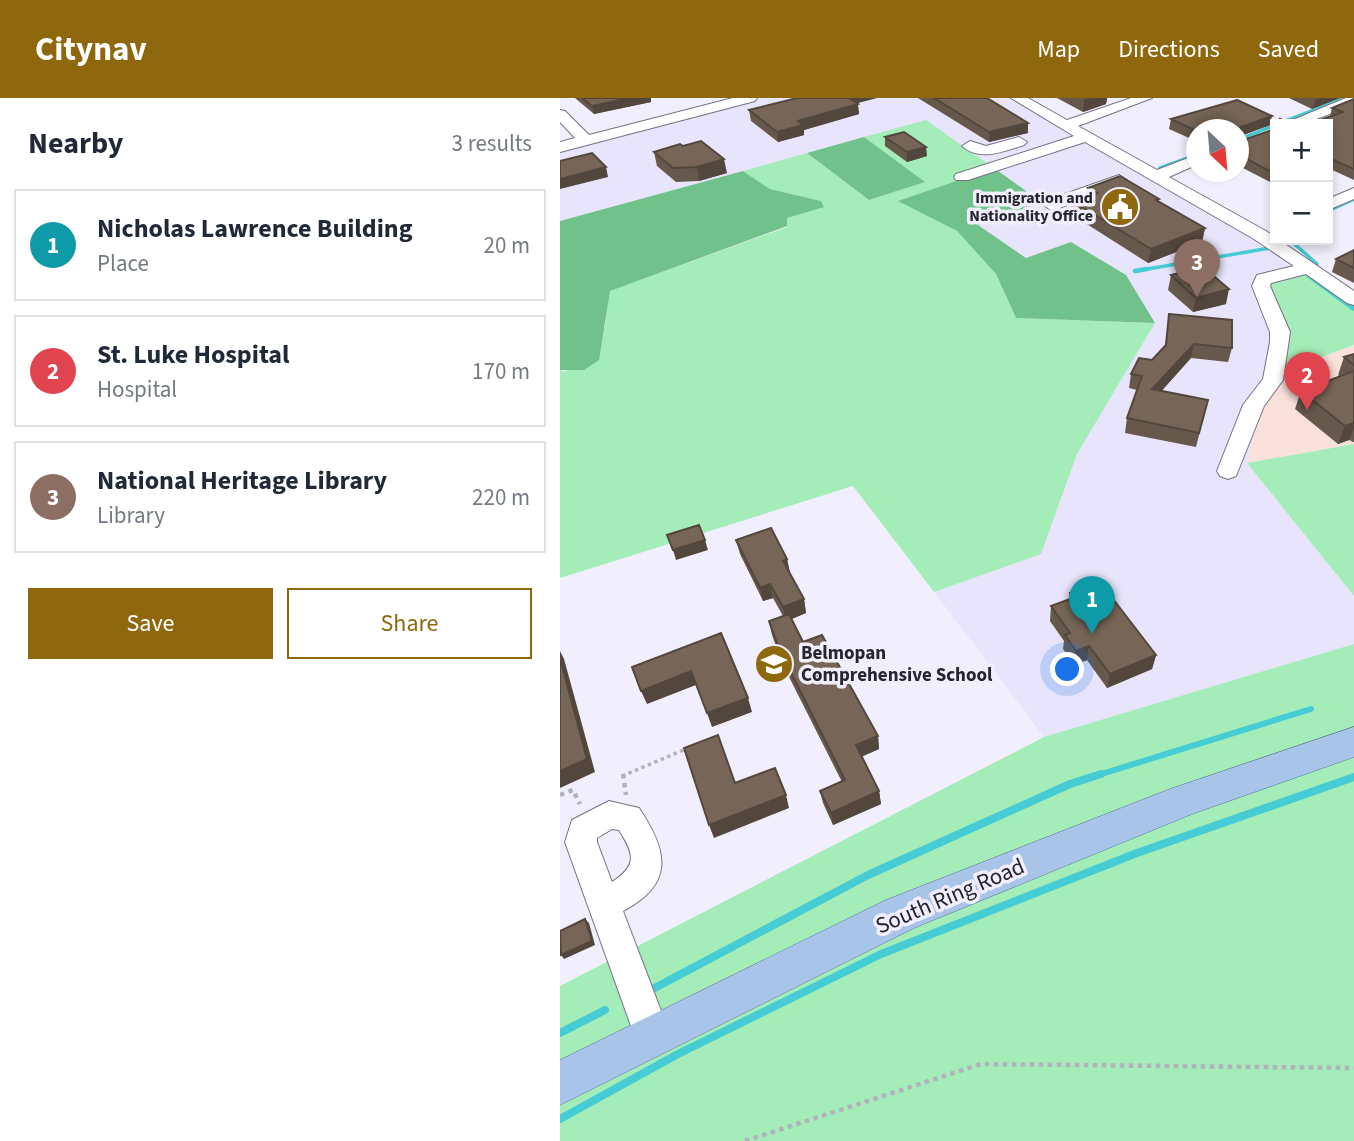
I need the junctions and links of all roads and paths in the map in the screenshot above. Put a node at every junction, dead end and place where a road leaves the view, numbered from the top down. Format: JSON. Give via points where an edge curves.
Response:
{"nodes":[{"id":1,"x":750,"y":98,"type":"edge"},
{"id":2,"x":1145,"y":98,"type":"edge"},
{"id":3,"x":1354,"y":100,"type":"edge"},
{"id":4,"x":1008,"y":101,"type":"edge"},
{"id":5,"x":708,"y":103,"type":"edge"},
{"id":6,"x":560,"y":114,"type":"edge"},
{"id":7,"x":1303,"y":119,"type":"edge"},
{"id":8,"x":1063,"y":124,"type":"junction"},
{"id":9,"x":1087,"y":137,"type":"junction"},
{"id":10,"x":1031,"y":138,"type":"dead end"},
{"id":11,"x":586,"y":141,"type":"junction"},
{"id":12,"x":970,"y":146,"type":"dead end"},
{"id":13,"x":560,"y":147,"type":"edge"},
{"id":14,"x":1186,"y":163,"type":"edge"},
{"id":15,"x":1152,"y":173,"type":"junction"},
{"id":16,"x":962,"y":177,"type":"dead end"},
{"id":17,"x":1354,"y":193,"type":"edge"},
{"id":18,"x":1333,"y":203,"type":"edge"},
{"id":19,"x":1051,"y":205,"type":"dead end"},
{"id":20,"x":1268,"y":231,"type":"edge"},
{"id":21,"x":1309,"y":268,"type":"junction"},
{"id":22,"x":1354,"y":299,"type":"edge"},
{"id":23,"x":1228,"y":471,"type":"dead end"},
{"id":24,"x":1354,"y":742,"type":"edge"},
{"id":25,"x":694,"y":746,"type":"edge"},
{"id":26,"x":560,"y":795,"type":"edge"},
{"id":27,"x":617,"y":798,"type":"dead end"},
{"id":28,"x":582,"y":807,"type":"dead end"},
{"id":29,"x":603,"y":904,"type":"dead end"},
{"id":30,"x":653,"y":1037,"type":"junction"},
{"id":31,"x":1354,"y":1068,"type":"edge"},
{"id":32,"x":560,"y":1083,"type":"edge"},
{"id":33,"x":745,"y":1141,"type":"edge"}],
"edges":[{"from":1,"to":5,"type":"street"},
{"from":2,"to":8,"type":"street"},
{"from":3,"to":7,"type":"street"},
{"from":4,"to":8,"type":"street"},
{"from":5,"to":11,"type":"street"},
{"from":6,"to":11,"type":"street"},
{"from":8,"to":9,"type":"street"},
{"from":9,"to":15,"type":"street"},
{"from":9,"to":16,"type":"street"},
{"from":10,"to":12,"type":"street","via":[[994,150]]},
{"from":11,"to":13,"type":"street"},
{"from":14,"to":15,"type":"street"},
{"from":15,"to":19,"type":"street"},
{"from":15,"to":20,"type":"street"},
{"from":17,"to":18,"type":"street"},
{"from":20,"to":21,"type":"street"},
{"from":21,"to":22,"type":"street"},
{"from":21,"to":23,"type":"street","via":[[1263,279],[1261,286],[1280,342],[1273,380],[1254,405]]},
{"from":24,"to":30,"type":"main road","name":"South Ring Road","via":[[1183,801],[900,914]]},
{"from":25,"to":27,"type":"path","via":[[622,775],[628,794]]},
{"from":26,"to":28,"type":"path","via":[[573,790]]},
{"from":29,"to":30,"type":"street"},
{"from":30,"to":32,"type":"main road","name":"South Ring Road"},
{"from":31,"to":33,"type":"path","via":[[981,1064]]}]}
